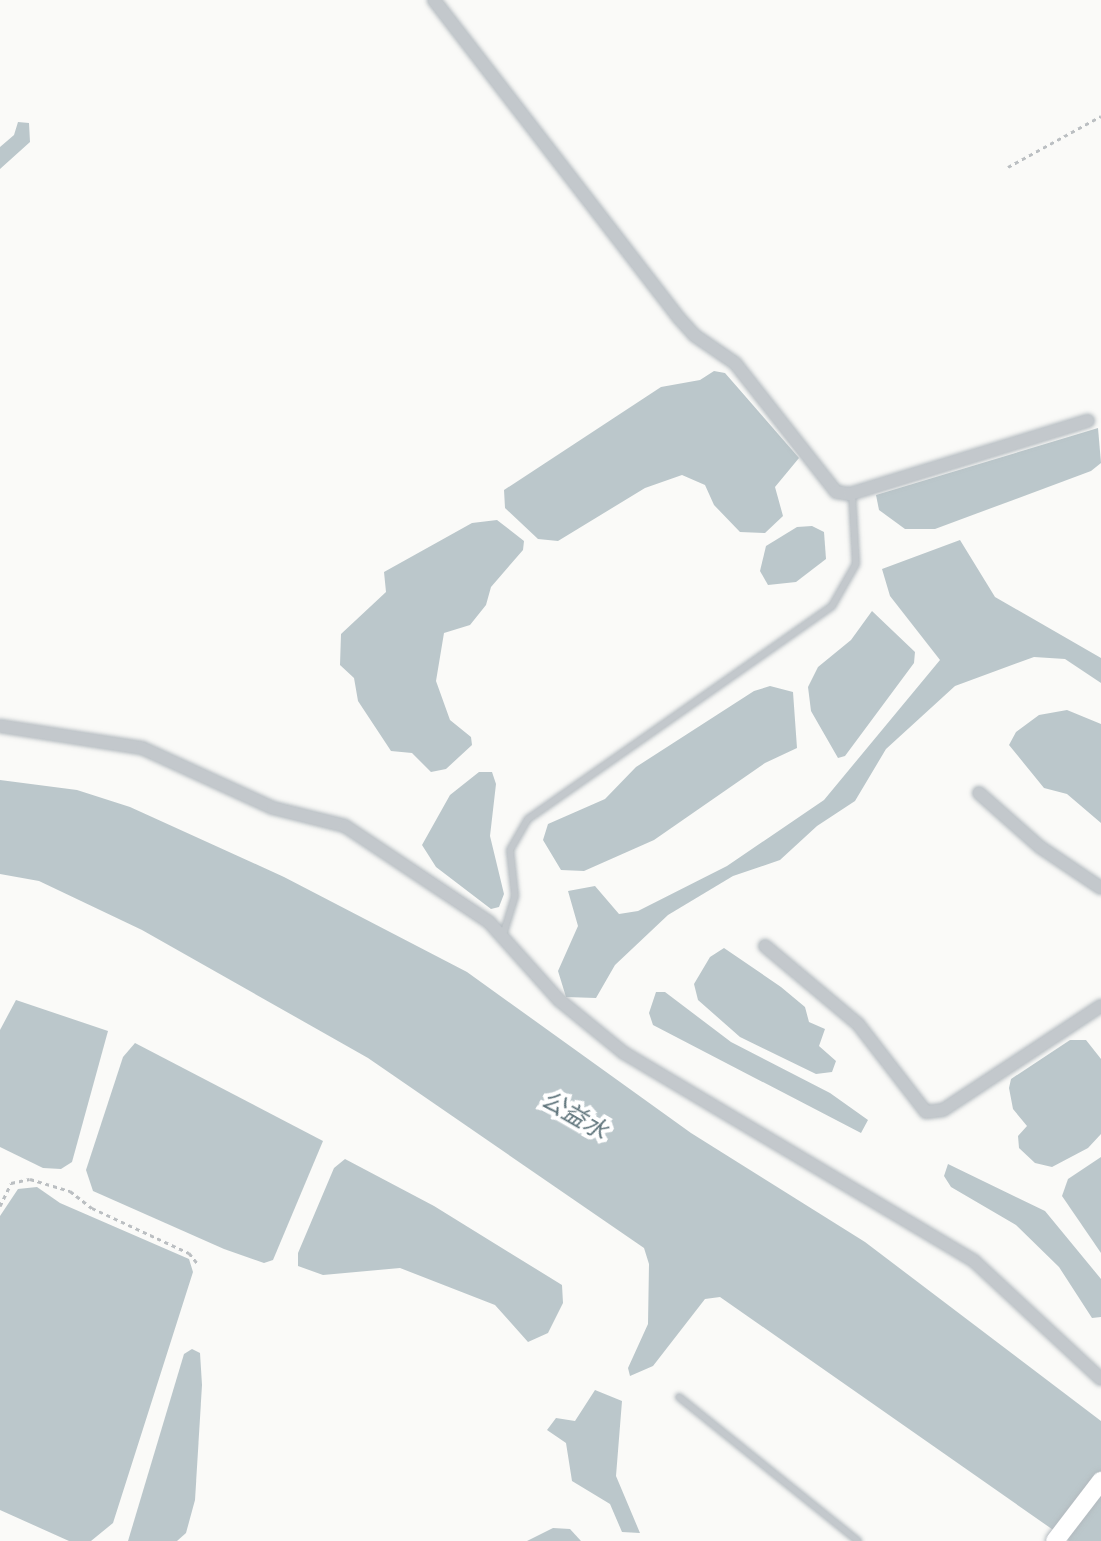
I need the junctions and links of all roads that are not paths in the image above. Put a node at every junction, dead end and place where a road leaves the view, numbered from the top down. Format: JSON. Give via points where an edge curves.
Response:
{"nodes":[{"id":1,"x":434,"y":0,"type":"edge"},
{"id":2,"x":1088,"y":421,"type":"dead end"},
{"id":3,"x":852,"y":493,"type":"junction"},
{"id":4,"x":0,"y":726,"type":"edge"},
{"id":5,"x":979,"y":793,"type":"dead end"},
{"id":6,"x":1101,"y":888,"type":"edge"},
{"id":7,"x":503,"y":935,"type":"junction"},
{"id":8,"x":765,"y":946,"type":"dead end"},
{"id":9,"x":1101,"y":1006,"type":"edge"},
{"id":10,"x":1101,"y":1379,"type":"edge"},
{"id":11,"x":679,"y":1397,"type":"dead end"},
{"id":12,"x":1101,"y":1481,"type":"edge"},
{"id":13,"x":858,"y":1541,"type":"edge"},
{"id":14,"x":1055,"y":1541,"type":"edge"}],
"edges":[{"from":1,"to":3,"type":"street","via":[[678,317],[735,363],[830,488]]},
{"from":2,"to":3,"type":"street"},
{"from":3,"to":7,"type":"lane","via":[[856,564],[832,606],[528,819],[510,850],[515,896]]},
{"from":4,"to":7,"type":"street","via":[[142,748],[273,808],[345,826]]},
{"from":5,"to":6,"type":"street","via":[[1040,847]]},
{"from":7,"to":10,"type":"street","via":[[559,1000],[616,1047],[974,1261]]},
{"from":8,"to":9,"type":"street","via":[[858,1024],[926,1112],[943,1110]]},
{"from":11,"to":13,"type":"lane"},
{"from":12,"to":14,"type":"street"}]}
